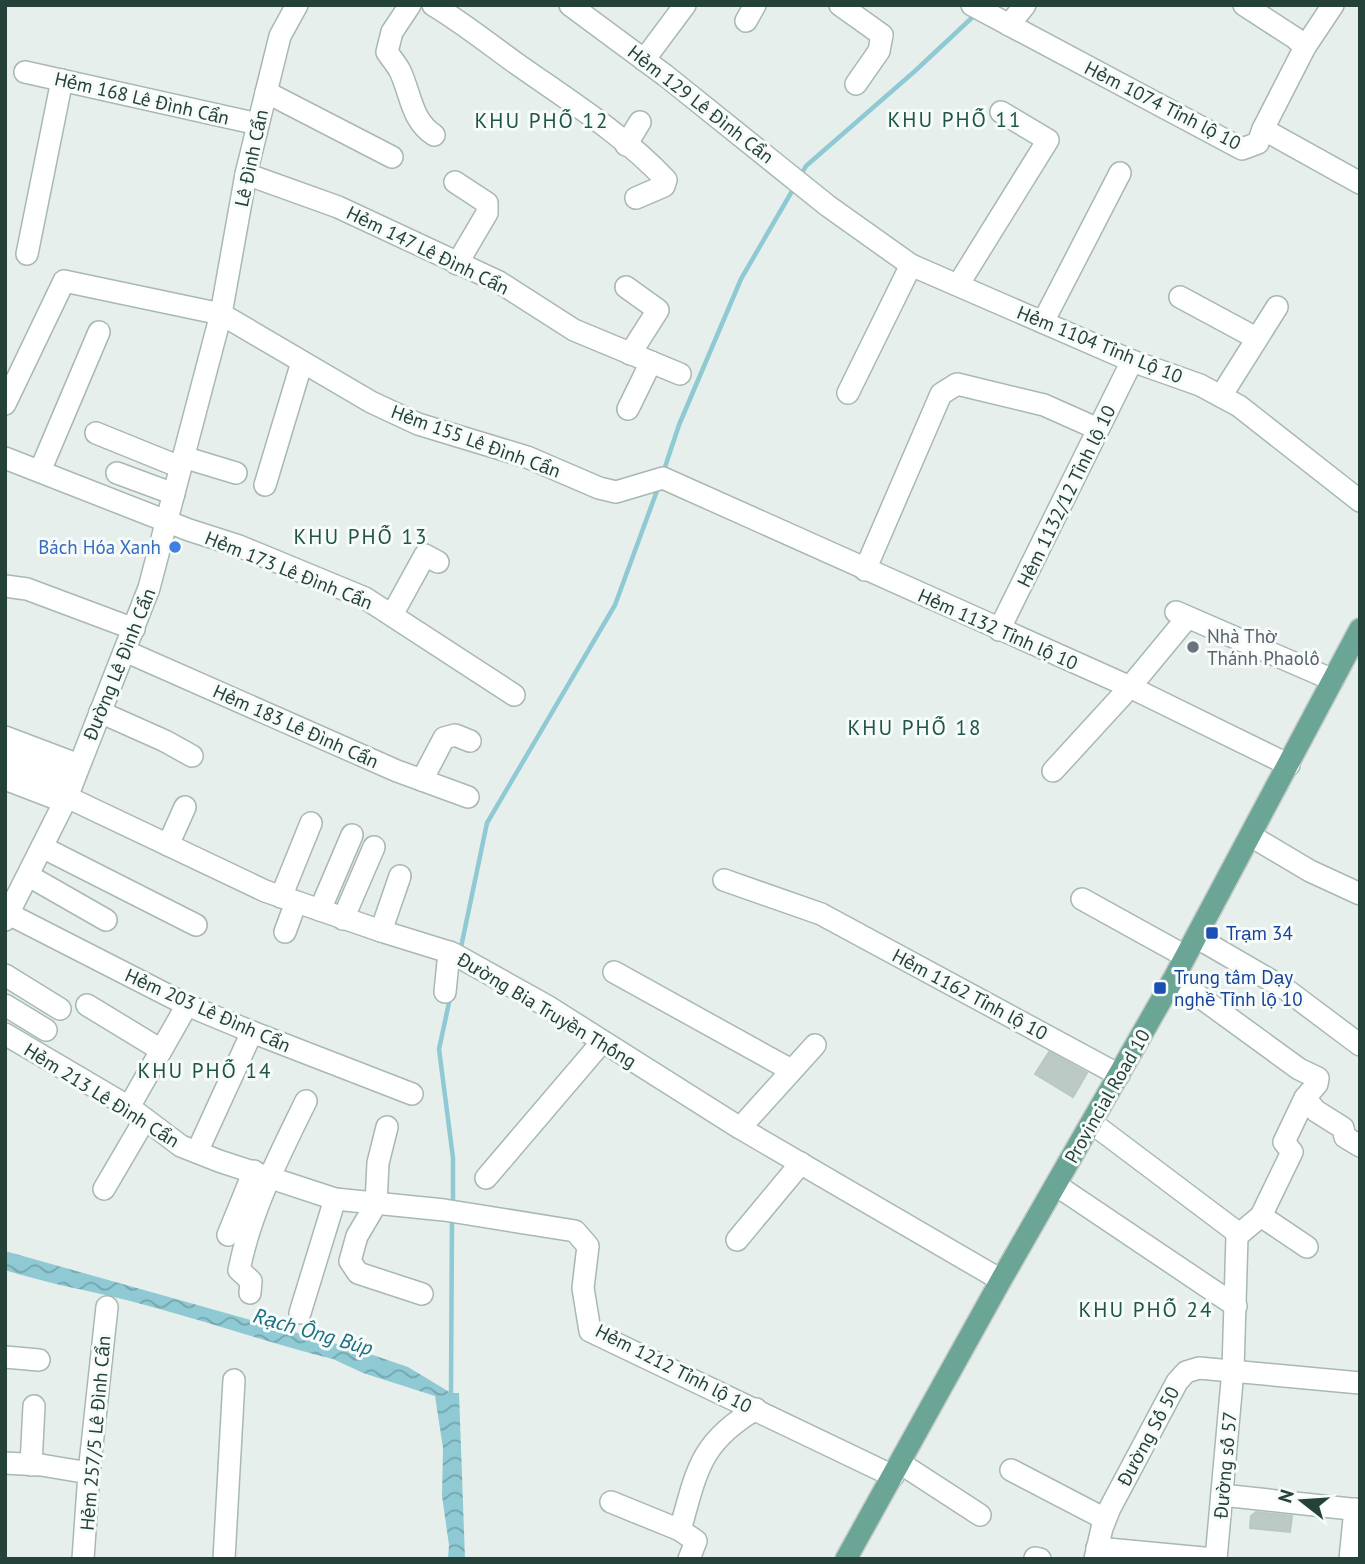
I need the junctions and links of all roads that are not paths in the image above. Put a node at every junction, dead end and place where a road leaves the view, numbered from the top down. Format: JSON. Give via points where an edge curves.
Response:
{"nodes":[{"id":1,"x":297,"y":5,"type":"edge"},
{"id":2,"x":410,"y":5,"type":"edge"},
{"id":3,"x":433,"y":5,"type":"edge"},
{"id":4,"x":570,"y":5,"type":"edge"},
{"id":5,"x":685,"y":5,"type":"edge"},
{"id":6,"x":840,"y":5,"type":"edge"},
{"id":7,"x":972,"y":5,"type":"edge"},
{"id":8,"x":1025,"y":5,"type":"edge"},
{"id":9,"x":1244,"y":5,"type":"edge"},
{"id":10,"x":1333,"y":5,"type":"edge"},
{"id":11,"x":1002,"y":21,"type":"junction"},
{"id":12,"x":1305,"y":47,"type":"junction"},
{"id":13,"x":644,"y":60,"type":"junction"},
{"id":14,"x":25,"y":72,"type":"dead end"},
{"id":15,"x":62,"y":80,"type":"junction"},
{"id":16,"x":856,"y":85,"type":"dead end"},
{"id":17,"x":266,"y":92,"type":"junction"},
{"id":18,"x":1001,"y":112,"type":"dead end"},
{"id":19,"x":640,"y":122,"type":"dead end"},
{"id":20,"x":258,"y":124,"type":"junction"},
{"id":21,"x":1263,"y":129,"type":"junction"},
{"id":22,"x":434,"y":135,"type":"dead end"},
{"id":23,"x":626,"y":145,"type":"junction"},
{"id":24,"x":392,"y":157,"type":"dead end"},
{"id":25,"x":1120,"y":173,"type":"dead end"},
{"id":26,"x":246,"y":174,"type":"junction"},
{"id":27,"x":455,"y":182,"type":"dead end"},
{"id":28,"x":1360,"y":183,"type":"edge"},
{"id":29,"x":636,"y":198,"type":"dead end"},
{"id":30,"x":828,"y":206,"type":"joint"},
{"id":31,"x":27,"y":254,"type":"dead end"},
{"id":32,"x":457,"y":264,"type":"junction"},
{"id":33,"x":911,"y":265,"type":"junction"},
{"id":34,"x":958,"y":285,"type":"junction"},
{"id":35,"x":626,"y":287,"type":"dead end"},
{"id":36,"x":1180,"y":297,"type":"dead end"},
{"id":37,"x":1277,"y":307,"type":"dead end"},
{"id":38,"x":220,"y":314,"type":"junction"},
{"id":39,"x":1044,"y":322,"type":"junction"},
{"id":40,"x":99,"y":332,"type":"dead end"},
{"id":41,"x":1256,"y":338,"type":"junction"},
{"id":42,"x":630,"y":354,"type":"junction"},
{"id":43,"x":1132,"y":361,"type":"junction"},
{"id":44,"x":302,"y":362,"type":"junction"},
{"id":45,"x":651,"y":362,"type":"junction"},
{"id":46,"x":680,"y":374,"type":"dead end"},
{"id":47,"x":848,"y":393,"type":"dead end"},
{"id":48,"x":1221,"y":396,"type":"junction"},
{"id":49,"x":5,"y":404,"type":"edge"},
{"id":50,"x":628,"y":409,"type":"dead end"},
{"id":51,"x":1098,"y":429,"type":"junction"},
{"id":52,"x":96,"y":433,"type":"dead end"},
{"id":53,"x":5,"y":458,"type":"edge"},
{"id":54,"x":182,"y":462,"type":"junction"},
{"id":55,"x":40,"y":471,"type":"junction"},
{"id":56,"x":117,"y":473,"type":"dead end"},
{"id":57,"x":236,"y":473,"type":"dead end"},
{"id":58,"x":265,"y":485,"type":"dead end"},
{"id":59,"x":174,"y":494,"type":"junction"},
{"id":60,"x":706,"y":495,"type":"joint"},
{"id":61,"x":1360,"y":501,"type":"edge"},
{"id":62,"x":167,"y":519,"type":"junction"},
{"id":63,"x":438,"y":562,"type":"dead end"},
{"id":64,"x":864,"y":570,"type":"junction"},
{"id":65,"x":5,"y":586,"type":"edge"},
{"id":66,"x":392,"y":615,"type":"junction"},
{"id":67,"x":134,"y":629,"type":"junction"},
{"id":68,"x":1360,"y":629,"type":"edge"},
{"id":69,"x":999,"y":630,"type":"junction"},
{"id":70,"x":125,"y":651,"type":"junction"},
{"id":71,"x":1333,"y":680,"type":"junction"},
{"id":72,"x":1129,"y":687,"type":"junction"},
{"id":73,"x":514,"y":695,"type":"dead end"},
{"id":74,"x":100,"y":712,"type":"junction"},
{"id":75,"x":5,"y":737,"type":"edge"},
{"id":76,"x":470,"y":741,"type":"dead end"},
{"id":77,"x":192,"y":756,"type":"dead end"},
{"id":78,"x":5,"y":758,"type":"edge"},
{"id":79,"x":1289,"y":765,"type":"junction"},
{"id":80,"x":1053,"y":771,"type":"dead end"},
{"id":81,"x":5,"y":779,"type":"edge"},
{"id":82,"x":422,"y":780,"type":"junction"},
{"id":83,"x":71,"y":787,"type":"junction"},
{"id":84,"x":468,"y":797,"type":"dead end"},
{"id":85,"x":185,"y":807,"type":"dead end"},
{"id":86,"x":311,"y":823,"type":"dead end"},
{"id":87,"x":352,"y":835,"type":"dead end"},
{"id":88,"x":1251,"y":836,"type":"junction"},
{"id":89,"x":168,"y":845,"type":"junction"},
{"id":90,"x":43,"y":847,"type":"junction"},
{"id":91,"x":374,"y":847,"type":"dead end"},
{"id":92,"x":29,"y":876,"type":"junction"},
{"id":93,"x":400,"y":876,"type":"dead end"},
{"id":94,"x":724,"y":880,"type":"dead end"},
{"id":95,"x":1360,"y":894,"type":"edge"},
{"id":96,"x":1082,"y":899,"type":"dead end"},
{"id":97,"x":288,"y":900,"type":"junction"},
{"id":98,"x":320,"y":910,"type":"junction"},
{"id":99,"x":6,"y":915,"type":"edge"},
{"id":100,"x":343,"y":919,"type":"junction"},
{"id":101,"x":106,"y":920,"type":"dead end"},
{"id":102,"x":196,"y":925,"type":"dead end"},
{"id":103,"x":381,"y":931,"type":"junction"},
{"id":104,"x":285,"y":932,"type":"dead end"},
{"id":105,"x":1196,"y":937,"type":"junction"},
{"id":106,"x":451,"y":952,"type":"junction"},
{"id":107,"x":1185,"y":956,"type":"junction"},
{"id":108,"x":614,"y":972,"type":"dead end"},
{"id":109,"x":5,"y":975,"type":"edge"},
{"id":110,"x":1174,"y":978,"type":"junction"},
{"id":111,"x":445,"y":992,"type":"dead end"},
{"id":112,"x":5,"y":1005,"type":"edge"},
{"id":113,"x":87,"y":1005,"type":"dead end"},
{"id":114,"x":187,"y":1005,"type":"junction"},
{"id":115,"x":60,"y":1009,"type":"dead end"},
{"id":116,"x":46,"y":1030,"type":"dead end"},
{"id":117,"x":252,"y":1032,"type":"junction"},
{"id":118,"x":5,"y":1034,"type":"edge"},
{"id":119,"x":602,"y":1042,"type":"junction"},
{"id":120,"x":815,"y":1045,"type":"dead end"},
{"id":121,"x":1360,"y":1045,"type":"edge"},
{"id":122,"x":162,"y":1050,"type":"junction"},
{"id":123,"x":791,"y":1070,"type":"junction"},
{"id":124,"x":1119,"y":1074,"type":"junction"},
{"id":125,"x":412,"y":1094,"type":"dead end"},
{"id":126,"x":1306,"y":1098,"type":"junction"},
{"id":127,"x":306,"y":1101,"type":"dead end"},
{"id":128,"x":137,"y":1113,"type":"junction"},
{"id":129,"x":1092,"y":1123,"type":"junction"},
{"id":130,"x":387,"y":1127,"type":"dead end"},
{"id":131,"x":740,"y":1128,"type":"junction"},
{"id":132,"x":1360,"y":1146,"type":"edge"},
{"id":133,"x":197,"y":1152,"type":"junction"},
{"id":134,"x":801,"y":1163,"type":"junction"},
{"id":135,"x":261,"y":1173,"type":"junction"},
{"id":136,"x":486,"y":1178,"type":"dead end"},
{"id":137,"x":1056,"y":1185,"type":"junction"},
{"id":138,"x":104,"y":1189,"type":"dead end"},
{"id":139,"x":335,"y":1199,"type":"junction"},
{"id":140,"x":376,"y":1203,"type":"junction"},
{"id":141,"x":444,"y":1210,"type":"joint"},
{"id":142,"x":1261,"y":1216,"type":"junction"},
{"id":143,"x":228,"y":1235,"type":"dead end"},
{"id":144,"x":1237,"y":1236,"type":"junction"},
{"id":145,"x":737,"y":1240,"type":"dead end"},
{"id":146,"x":1307,"y":1247,"type":"dead end"},
{"id":147,"x":1001,"y":1280,"type":"junction"},
{"id":148,"x":250,"y":1293,"type":"dead end"},
{"id":149,"x":422,"y":1294,"type":"dead end"},
{"id":150,"x":1236,"y":1306,"type":"junction"},
{"id":151,"x":107,"y":1307,"type":"dead end"},
{"id":152,"x":300,"y":1313,"type":"dead end"},
{"id":153,"x":5,"y":1357,"type":"edge"},
{"id":154,"x":39,"y":1360,"type":"dead end"},
{"id":155,"x":1233,"y":1370,"type":"junction"},
{"id":156,"x":234,"y":1380,"type":"dead end"},
{"id":157,"x":1360,"y":1383,"type":"edge"},
{"id":158,"x":34,"y":1406,"type":"dead end"},
{"id":159,"x":756,"y":1409,"type":"junction"},
{"id":160,"x":5,"y":1463,"type":"edge"},
{"id":161,"x":31,"y":1465,"type":"junction"},
{"id":162,"x":896,"y":1469,"type":"junction"},
{"id":163,"x":1011,"y":1470,"type":"dead end"},
{"id":164,"x":89,"y":1473,"type":"junction"},
{"id":165,"x":1222,"y":1495,"type":"junction"},
{"id":166,"x":611,"y":1502,"type":"dead end"},
{"id":167,"x":1357,"y":1509,"type":"edge"},
{"id":168,"x":980,"y":1515,"type":"dead end"},
{"id":169,"x":1105,"y":1519,"type":"junction"},
{"id":170,"x":688,"y":1543,"type":"edge"},
{"id":171,"x":1096,"y":1553,"type":"edge"},
{"id":172,"x":83,"y":1559,"type":"edge"},
{"id":173,"x":224,"y":1559,"type":"edge"},
{"id":174,"x":846,"y":1559,"type":"edge"},
{"id":175,"x":1215,"y":1559,"type":"edge"},
{"id":176,"x":1350,"y":1559,"type":"edge"}],
"edges":[{"from":1,"to":17,"type":"street","name":"Lê Đình Cẩn","via":[[280,36]]},
{"from":2,"to":22,"type":"street","via":[[392,32],[387,52],[400,71],[423,128]]},
{"from":3,"to":23,"type":"street","via":[[600,121]]},
{"from":4,"to":13,"type":"street","name":"Hẻm 129 Lê Đình Cẩn"},
{"from":5,"to":13,"type":"street"},
{"from":6,"to":16,"type":"street","via":[[883,35],[879,51]]},
{"from":7,"to":11,"type":"street","name":"Hẻm 1074 Tỉnh lộ 10"},
{"from":8,"to":11,"type":"street"},
{"from":9,"to":12,"type":"street"},
{"from":10,"to":12,"type":"street"},
{"from":11,"to":21,"type":"street","name":"Hẻm 1074 Tỉnh lộ 10","via":[[1242,149],[1258,143]]},
{"from":12,"to":21,"type":"street"},
{"from":13,"to":30,"type":"street","name":"Hẻm 129 Lê Đình Cẩn"},
{"from":14,"to":15,"type":"street","name":"Hẻm 168 Lê Đình Cẩn"},
{"from":15,"to":20,"type":"street","name":"Hẻm 168 Lê Đình Cẩn"},
{"from":15,"to":31,"type":"street"},
{"from":17,"to":20,"type":"street","name":"Lê Đình Cẩn"},
{"from":17,"to":24,"type":"street"},
{"from":18,"to":34,"type":"street","via":[[1048,140]]},
{"from":19,"to":23,"type":"street"},
{"from":20,"to":26,"type":"street","name":"Lê Đình Cẩn"},
{"from":21,"to":28,"type":"street","name":"Hẻm 1074 Tỉnh lộ 10"},
{"from":23,"to":29,"type":"street","via":[[666,180],[664,186]]},
{"from":25,"to":39,"type":"street"},
{"from":26,"to":32,"type":"street","name":"Hẻm 147 Lê Đình Cẩn","via":[[338,207]]},
{"from":26,"to":38,"type":"street","name":"Lê Đình Cẩn"},
{"from":27,"to":32,"type":"street","via":[[487,203],[487,213]]},
{"from":30,"to":33,"type":"street","name":"Hẻm 1104 Tỉnh Lộ 10"},
{"from":32,"to":42,"type":"street","name":"Hẻm 147 Lê Đình Cẩn","via":[[499,282],[574,330]]},
{"from":33,"to":34,"type":"street","name":"Hẻm 1104 Tỉnh Lộ 10"},
{"from":33,"to":47,"type":"street"},
{"from":34,"to":39,"type":"street","name":"Hẻm 1104 Tỉnh Lộ 10"},
{"from":35,"to":42,"type":"street","via":[[659,310]]},
{"from":36,"to":41,"type":"street"},
{"from":37,"to":41,"type":"street"},
{"from":38,"to":44,"type":"street","name":"Hẻm 155 Lê Đình Cẩn"},
{"from":38,"to":49,"type":"street","name":"Hẻm 155 Lê Đình Cẩn","via":[[64,281]]},
{"from":38,"to":54,"type":"street","name":"Đường Lê Đình Cẩn"},
{"from":39,"to":43,"type":"street","name":"Hẻm 1104 Tỉnh Lộ 10"},
{"from":40,"to":55,"type":"street"},
{"from":41,"to":48,"type":"street"},
{"from":42,"to":45,"type":"street","name":"Hẻm 147 Lê Đình Cẩn"},
{"from":43,"to":48,"type":"street","name":"Hẻm 1104 Tỉnh Lộ 10"},
{"from":43,"to":51,"type":"street","name":"Hẻm 1132/12 Tỉnh lộ 10"},
{"from":44,"to":58,"type":"street"},
{"from":44,"to":60,"type":"street","name":"Hẻm 155 Lê Đình Cẩn","via":[[418,424],[527,457],[599,488],[616,492],[663,478]]},
{"from":45,"to":46,"type":"street","name":"Hẻm 147 Lê Đình Cẩn"},
{"from":45,"to":50,"type":"street"},
{"from":48,"to":61,"type":"street","name":"Hẻm 1104 Tỉnh Lộ 10","via":[[1239,405]]},
{"from":51,"to":64,"type":"street","via":[[1044,405],[957,384],[941,394]]},
{"from":51,"to":69,"type":"street","name":"Hẻm 1132/12 Tỉnh lộ 10"},
{"from":52,"to":54,"type":"street"},
{"from":53,"to":55,"type":"street","name":"Hẻm 173 Lê Đình Cẩn"},
{"from":54,"to":57,"type":"street"},
{"from":54,"to":59,"type":"street","name":"Đường Lê Đình Cẩn"},
{"from":55,"to":62,"type":"street","name":"Hẻm 173 Lê Đình Cẩn"},
{"from":56,"to":59,"type":"street"},
{"from":59,"to":62,"type":"street","name":"Đường Lê Đình Cẩn"},
{"from":60,"to":64,"type":"street","name":"Hẻm 1132 Tỉnh lộ 10"},
{"from":62,"to":66,"type":"street","name":"Hẻm 173 Lê Đình Cẩn","via":[[365,598]]},
{"from":62,"to":67,"type":"street","name":"Đường Lê Đình Cẩn"},
{"from":63,"to":66,"type":"street","via":[[425,555]]},
{"from":64,"to":69,"type":"street","name":"Hẻm 1132 Tỉnh lộ 10"},
{"from":65,"to":67,"type":"street","via":[[27,589]]},
{"from":66,"to":73,"type":"street","name":"Hẻm 173 Lê Đình Cẩn"},
{"from":67,"to":70,"type":"street","name":"Đường Lê Đình Cẩn"},
{"from":68,"to":71,"type":"main road","name":"Provincial Road 10"},
{"from":69,"to":72,"type":"street","name":"Hẻm 1132 Tỉnh lộ 10"},
{"from":70,"to":74,"type":"street","name":"Đường Lê Đình Cẩn"},
{"from":70,"to":82,"type":"street","name":"Hẻm 183 Lê Đình Cẩn"},
{"from":71,"to":72,"type":"street","via":[[1181,615]]},
{"from":71,"to":79,"type":"main road","name":"Provincial Road 10"},
{"from":72,"to":79,"type":"street","name":"Hẻm 1132 Tỉnh lộ 10"},
{"from":72,"to":80,"type":"street"},
{"from":74,"to":77,"type":"street"},
{"from":74,"to":83,"type":"street","name":"Đường Lê Đình Cẩn"},
{"from":75,"to":83,"type":"street"},
{"from":76,"to":82,"type":"street","via":[[456,735],[444,738]]},
{"from":78,"to":83,"type":"street"},
{"from":79,"to":88,"type":"main road","name":"Provincial Road 10"},
{"from":81,"to":83,"type":"street"},
{"from":82,"to":84,"type":"street","name":"Hẻm 183 Lê Đình Cẩn"},
{"from":83,"to":89,"type":"street","name":"Đường Bia Truyền Thống"},
{"from":83,"to":90,"type":"street","name":"Đường Lê Đình Cẩn"},
{"from":85,"to":89,"type":"street"},
{"from":86,"to":97,"type":"street"},
{"from":87,"to":98,"type":"street"},
{"from":88,"to":95,"type":"street"},
{"from":88,"to":105,"type":"main road","name":"Provincial Road 10"},
{"from":89,"to":97,"type":"street","name":"Đường Bia Truyền Thống"},
{"from":90,"to":92,"type":"street","name":"Đường Lê Đình Cẩn"},
{"from":90,"to":102,"type":"street"},
{"from":91,"to":100,"type":"street"},
{"from":92,"to":99,"type":"street","name":"Đường Lê Đình Cẩn"},
{"from":92,"to":101,"type":"street"},
{"from":93,"to":103,"type":"street"},
{"from":94,"to":124,"type":"street","name":"Hẻm 1162 Tỉnh lộ 10","via":[[821,914]]},
{"from":96,"to":107,"type":"street"},
{"from":97,"to":98,"type":"street","name":"Đường Bia Truyền Thống"},
{"from":97,"to":104,"type":"street"},
{"from":98,"to":100,"type":"street","name":"Đường Bia Truyền Thống"},
{"from":99,"to":114,"type":"street","name":"Hẻm 203 Lê Đình Cẩn"},
{"from":100,"to":103,"type":"street","name":"Đường Bia Truyền Thống"},
{"from":103,"to":106,"type":"street","name":"Đường Bia Truyền Thống"},
{"from":105,"to":107,"type":"main road","name":"Provincial Road 10"},
{"from":105,"to":121,"type":"street","via":[[1284,988]]},
{"from":106,"to":111,"type":"street"},
{"from":106,"to":119,"type":"street","name":"Đường Bia Truyền Thống"},
{"from":107,"to":110,"type":"main road","name":"Provincial Road 10"},
{"from":108,"to":123,"type":"street"},
{"from":109,"to":115,"type":"street"},
{"from":110,"to":124,"type":"main road","name":"Provincial Road 10"},
{"from":110,"to":126,"type":"street","via":[[1318,1078]]},
{"from":112,"to":116,"type":"street"},
{"from":113,"to":122,"type":"street"},
{"from":114,"to":117,"type":"street","name":"Hẻm 203 Lê Đình Cẩn"},
{"from":114,"to":122,"type":"street"},
{"from":117,"to":125,"type":"street","name":"Hẻm 203 Lê Đình Cẩn"},
{"from":117,"to":133,"type":"street"},
{"from":118,"to":128,"type":"street","name":"Hẻm 213 Lê Đình Cẩn"},
{"from":119,"to":131,"type":"street","name":"Đường Bia Truyền Thống"},
{"from":119,"to":136,"type":"street"},
{"from":120,"to":123,"type":"street"},
{"from":122,"to":128,"type":"street"},
{"from":123,"to":131,"type":"street"},
{"from":124,"to":129,"type":"main road","name":"Provincial Road 10"},
{"from":126,"to":132,"type":"street"},
{"from":126,"to":142,"type":"street","via":[[1284,1142],[1292,1152]]},
{"from":127,"to":135,"type":"street"},
{"from":128,"to":133,"type":"street","name":"Hẻm 213 Lê Đình Cẩn","via":[[181,1146]]},
{"from":128,"to":138,"type":"street"},
{"from":129,"to":137,"type":"main road","name":"Provincial Road 10"},
{"from":129,"to":144,"type":"street"},
{"from":130,"to":140,"type":"street","via":[[378,1163]]},
{"from":131,"to":134,"type":"street","name":"Đường Bia Truyền Thống"},
{"from":133,"to":135,"type":"street","name":"Hẻm 213 Lê Đình Cẩn"},
{"from":134,"to":145,"type":"street"},
{"from":134,"to":147,"type":"street","name":"Đường Bia Truyền Thống"},
{"from":135,"to":139,"type":"street","name":"Hẻm 213 Lê Đình Cẩn"},
{"from":135,"to":143,"type":"street"},
{"from":135,"to":148,"type":"street","via":[[239,1270],[251,1281]]},
{"from":137,"to":147,"type":"main road","name":"Provincial Road 10"},
{"from":137,"to":150,"type":"street"},
{"from":139,"to":140,"type":"street","name":"Hẻm 213 Lê Đình Cẩn"},
{"from":139,"to":152,"type":"street"},
{"from":140,"to":141,"type":"street","name":"Hẻm 213 Lê Đình Cẩn"},
{"from":140,"to":149,"type":"street","via":[[350,1261],[358,1273]]},
{"from":141,"to":159,"type":"street","name":"Hẻm 1212 Tỉnh lộ 10","via":[[575,1231],[588,1246],[583,1288],[590,1331]]},
{"from":142,"to":144,"type":"street"},
{"from":142,"to":146,"type":"street"},
{"from":144,"to":150,"type":"street","name":"Đường số 57"},
{"from":147,"to":162,"type":"main road","name":"Provincial Road 10"},
{"from":150,"to":155,"type":"street","name":"Đường số 57"},
{"from":151,"to":164,"type":"street","name":"Hẻm 257/5 Lê Đình Cẩn"},
{"from":153,"to":154,"type":"street"},
{"from":155,"to":157,"type":"street","name":"Đường Số 50"},
{"from":155,"to":165,"type":"street","name":"Đường số 57"},
{"from":155,"to":169,"type":"street","name":"Đường Số 50","via":[[1199,1368],[1181,1376]]},
{"from":156,"to":173,"type":"street"},
{"from":158,"to":161,"type":"street"},
{"from":159,"to":162,"type":"street","name":"Hẻm 1212 Tỉnh lộ 10"},
{"from":159,"to":170,"type":"street","via":[[731,1424],[696,1472]]},
{"from":160,"to":161,"type":"street"},
{"from":161,"to":164,"type":"street"},
{"from":162,"to":168,"type":"street","name":"Hẻm 1212 Tỉnh lộ 10"},
{"from":162,"to":174,"type":"main road","name":"Provincial Road 10"},
{"from":163,"to":169,"type":"street"},
{"from":164,"to":172,"type":"street","name":"Hẻm 257/5 Lê Đình Cẩn"},
{"from":165,"to":167,"type":"street"},
{"from":165,"to":175,"type":"street","name":"Đường số 57"},
{"from":166,"to":170,"type":"street"},
{"from":167,"to":176,"type":"street"},
{"from":169,"to":171,"type":"street","name":"Đường Số 50"},
{"from":171,"to":175,"type":"street"}]}
